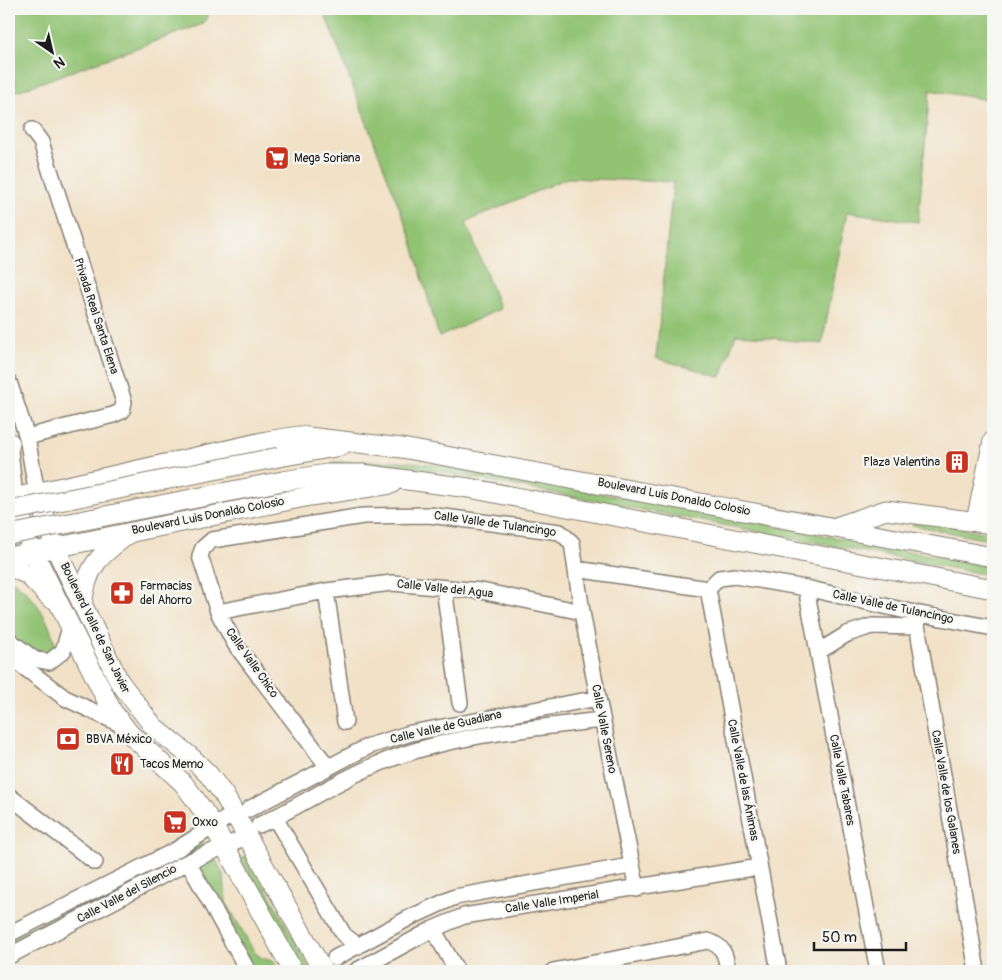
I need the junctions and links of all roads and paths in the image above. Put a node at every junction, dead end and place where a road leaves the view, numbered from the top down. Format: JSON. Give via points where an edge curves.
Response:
{"nodes":[{"id":1,"x":32,"y":130,"type":"dead end"},
{"id":2,"x":9,"y":382,"type":"edge"},
{"id":3,"x":27,"y":437,"type":"junction"},
{"id":4,"x":993,"y":441,"type":"edge"},
{"id":5,"x":9,"y":444,"type":"edge"},
{"id":6,"x":354,"y":444,"type":"junction"},
{"id":7,"x":409,"y":482,"type":"junction"},
{"id":8,"x":70,"y":487,"type":"junction"},
{"id":9,"x":34,"y":500,"type":"junction"},
{"id":10,"x":11,"y":503,"type":"edge"},
{"id":11,"x":985,"y":522,"type":"edge"},
{"id":12,"x":9,"y":524,"type":"edge"},
{"id":13,"x":835,"y":528,"type":"junction"},
{"id":14,"x":136,"y":530,"type":"junction"},
{"id":15,"x":9,"y":535,"type":"edge"},
{"id":16,"x":84,"y":541,"type":"junction"},
{"id":17,"x":55,"y":547,"type":"junction"},
{"id":18,"x":203,"y":548,"type":"joint"},
{"id":19,"x":32,"y":552,"type":"junction"},
{"id":20,"x":9,"y":556,"type":"edge"},
{"id":21,"x":993,"y":557,"type":"edge"},
{"id":22,"x":9,"y":566,"type":"edge"},
{"id":23,"x":576,"y":569,"type":"junction"},
{"id":24,"x":444,"y":588,"type":"junction"},
{"id":25,"x":806,"y":588,"type":"junction"},
{"id":26,"x":708,"y":589,"type":"junction"},
{"id":27,"x":993,"y":589,"type":"edge"},
{"id":28,"x":326,"y":591,"type":"junction"},
{"id":29,"x":82,"y":605,"type":"junction"},
{"id":30,"x":218,"y":612,"type":"junction"},
{"id":31,"x":582,"y":612,"type":"junction"},
{"id":32,"x":67,"y":620,"type":"junction"},
{"id":33,"x":916,"y":620,"type":"junction"},
{"id":34,"x":993,"y":628,"type":"edge"},
{"id":35,"x":9,"y":640,"type":"edge"},
{"id":36,"x":818,"y":652,"type":"junction"},
{"id":37,"x":9,"y":656,"type":"edge"},
{"id":38,"x":49,"y":662,"type":"junction"},
{"id":39,"x":55,"y":689,"type":"junction"},
{"id":40,"x":598,"y":698,"type":"junction"},
{"id":41,"x":460,"y":703,"type":"dead end"},
{"id":42,"x":602,"y":720,"type":"junction"},
{"id":43,"x":345,"y":722,"type":"dead end"},
{"id":44,"x":121,"y":724,"type":"junction"},
{"id":45,"x":328,"y":767,"type":"junction"},
{"id":46,"x":9,"y":796,"type":"edge"},
{"id":47,"x":242,"y":811,"type":"junction"},
{"id":48,"x":275,"y":818,"type":"junction"},
{"id":49,"x":213,"y":825,"type":"junction"},
{"id":50,"x":253,"y":831,"type":"junction"},
{"id":51,"x":225,"y":847,"type":"junction"},
{"id":52,"x":95,"y":862,"type":"dead end"},
{"id":53,"x":188,"y":862,"type":"junction"},
{"id":54,"x":630,"y":866,"type":"junction"},
{"id":55,"x":759,"y":867,"type":"junction"},
{"id":56,"x":637,"y":889,"type":"junction"},
{"id":57,"x":433,"y":929,"type":"junction"},
{"id":58,"x":9,"y":934,"type":"edge"},
{"id":59,"x":358,"y":946,"type":"junction"},
{"id":60,"x":9,"y":956,"type":"edge"},
{"id":61,"x":329,"y":965,"type":"edge"},
{"id":62,"x":248,"y":971,"type":"edge"},
{"id":63,"x":293,"y":971,"type":"edge"},
{"id":64,"x":356,"y":971,"type":"edge"},
{"id":65,"x":457,"y":971,"type":"edge"},
{"id":66,"x":552,"y":971,"type":"edge"},
{"id":67,"x":728,"y":971,"type":"edge"},
{"id":68,"x":779,"y":971,"type":"edge"},
{"id":69,"x":878,"y":971,"type":"edge"},
{"id":70,"x":976,"y":971,"type":"edge"}],
"edges":[{"from":1,"to":3,"type":"street","name":"Privada Real Santa Elena","via":[[41,142],[124,402],[122,411],[113,415]]},
{"from":2,"to":3,"type":"street"},
{"from":3,"to":9,"type":"street"},
{"from":4,"to":11,"type":"main road"},
{"from":5,"to":10,"type":"street"},
{"from":6,"to":8,"type":"main road","name":"Boulevard Luis Donaldo Colosio","via":[[325,438],[291,437]]},
{"from":6,"to":9,"type":"main road","name":"Boulevard Luis Donaldo Colosio","bridge":true},
{"from":6,"to":13,"type":"main road","name":"Boulevard Luis Donaldo Colosio","via":[[402,448]]},
{"from":7,"to":14,"type":"main road","name":"Boulevard Luis Donaldo Colosio","via":[[310,496]]},
{"from":7,"to":15,"type":"main road","name":"Boulevard Luis Donaldo Colosio","bridge":true,"via":[[362,474],[327,474]]},
{"from":7,"to":27,"type":"main road","name":"Boulevard Luis Donaldo Colosio","via":[[469,488]]},
{"from":8,"to":9,"type":"main road","name":"Boulevard Luis Donaldo Colosio"},
{"from":8,"to":16,"type":"main road","via":[[71,516]]},
{"from":9,"to":10,"type":"main road","name":"Boulevard Luis Donaldo Colosio","bridge":true},
{"from":9,"to":12,"type":"main road","via":[[14,523]]},
{"from":9,"to":17,"type":"main road","name":"Boulevard Valle de San Javier"},
{"from":10,"to":19,"type":"main road","name":"Boulevard Valle de San Javier"},
{"from":11,"to":13,"type":"main road","via":[[886,510]]},
{"from":13,"to":21,"type":"main road","name":"Boulevard Luis Donaldo Colosio"},
{"from":14,"to":16,"type":"main road","name":"Boulevard Luis Donaldo Colosio"},
{"from":14,"to":29,"type":"main road","via":[[109,549],[90,569]]},
{"from":16,"to":17,"type":"main road","name":"Boulevard Luis Donaldo Colosio"},
{"from":17,"to":19,"type":"main road","name":"Boulevard Luis Donaldo Colosio"},
{"from":17,"to":29,"type":"main road","name":"Boulevard Valle de San Javier"},
{"from":18,"to":23,"type":"street","name":"Calle Valle de Tulancingo","via":[[212,540],[363,516],[429,515],[560,532],[572,543]]},
{"from":18,"to":30,"type":"street","name":"Calle Valle Chico","via":[[200,556]]},
{"from":19,"to":20,"type":"main road","name":"Boulevard Luis Donaldo Colosio"},
{"from":19,"to":32,"type":"main road","name":"Boulevard Valle de San Javier","via":[[40,562]]},
{"from":22,"to":32,"type":"main road","via":[[28,575]]},
{"from":23,"to":26,"type":"street"},
{"from":23,"to":31,"type":"street","name":"Calle Valle Sereno"},
{"from":24,"to":28,"type":"street","name":"Calle Valle del Agua","via":[[392,583]]},
{"from":24,"to":31,"type":"street","name":"Calle Valle del Agua","via":[[481,591]]},
{"from":24,"to":41,"type":"street"},
{"from":25,"to":26,"type":"street","name":"Calle Valle de Tulancingo","via":[[735,576],[719,578]]},
{"from":25,"to":33,"type":"street","name":"Calle Valle de Tulancingo"},
{"from":25,"to":36,"type":"street","name":"Calle Valle Tabares"},
{"from":26,"to":55,"type":"street","name":"Calle Valle de las Ánimas"},
{"from":28,"to":30,"type":"street","name":"Calle Valle del Agua"},
{"from":28,"to":43,"type":"street"},
{"from":29,"to":47,"type":"main road","name":"Boulevard Valle de San Javier","via":[[119,681],[140,712],[209,775]]},
{"from":30,"to":45,"type":"street","name":"Calle Valle Chico","via":[[235,644]]},
{"from":31,"to":40,"type":"street","name":"Calle Valle Sereno"},
{"from":32,"to":38,"type":"street","via":[[63,651]]},
{"from":32,"to":44,"type":"main road","name":"Boulevard Valle de San Javier"},
{"from":33,"to":34,"type":"street","name":"Calle Valle de Tulancingo"},
{"from":33,"to":36,"type":"street","via":[[872,626],[847,634]]},
{"from":33,"to":70,"type":"street","name":"Calle Valle de los Galanes"},
{"from":35,"to":38,"type":"street","via":[[34,659]]},
{"from":36,"to":69,"type":"street","name":"Calle Valle Tabares"},
{"from":37,"to":39,"type":"street"},
{"from":38,"to":39,"type":"street","via":[[48,676]]},
{"from":39,"to":44,"type":"street","via":[[65,698]]},
{"from":40,"to":42,"type":"street","name":"Calle Valle Sereno"},
{"from":40,"to":45,"type":"street","name":"Calle Valle de Guadiana","via":[[411,733],[370,746]]},
{"from":42,"to":48,"type":"street","name":"Calle Valle de Guadiana","via":[[523,729],[418,749],[377,764]]},
{"from":42,"to":54,"type":"street","name":"Calle Valle Sereno"},
{"from":44,"to":49,"type":"main road","name":"Boulevard Valle de San Javier","via":[[183,783]]},
{"from":45,"to":47,"type":"street","name":"Calle Valle de Guadiana"},
{"from":46,"to":52,"type":"street"},
{"from":47,"to":49,"type":"street","name":"Calle Valle del Silencio"},
{"from":47,"to":50,"type":"main road","name":"Boulevard Valle de San Javier"},
{"from":48,"to":50,"type":"street","name":"Calle Valle de Guadiana"},
{"from":48,"to":59,"type":"street","via":[[344,935]]},
{"from":49,"to":51,"type":"main road","name":"Boulevard Valle de San Javier"},
{"from":49,"to":58,"type":"street","name":"Calle Valle del Silencio","via":[[174,851]]},
{"from":50,"to":51,"type":"street","name":"Calle Valle del Silencio"},
{"from":50,"to":61,"type":"main road","name":"Boulevard Valle de San Javier"},
{"from":51,"to":53,"type":"street","name":"Calle Valle del Silencio"},
{"from":51,"to":63,"type":"main road","name":"Boulevard Valle de San Javier"},
{"from":53,"to":60,"type":"street","name":"Calle Valle del Silencio"},
{"from":53,"to":62,"type":"street"},
{"from":54,"to":56,"type":"street","name":"Calle Valle Sereno"},
{"from":54,"to":59,"type":"street","name":"Calle Valle Imperial","via":[[455,896]]},
{"from":55,"to":56,"type":"street","name":"Calle Valle Imperial"},
{"from":55,"to":68,"type":"street","name":"Calle Valle de las Ánimas"},
{"from":56,"to":57,"type":"street","name":"Calle Valle Imperial","via":[[464,916]]},
{"from":57,"to":64,"type":"street","name":"Calle Valle Imperial"},
{"from":57,"to":65,"type":"street"},
{"from":59,"to":61,"type":"street","name":"Calle Valle Imperial"},
{"from":66,"to":67,"type":"street","via":[[708,941],[718,944],[725,954]]}]}
